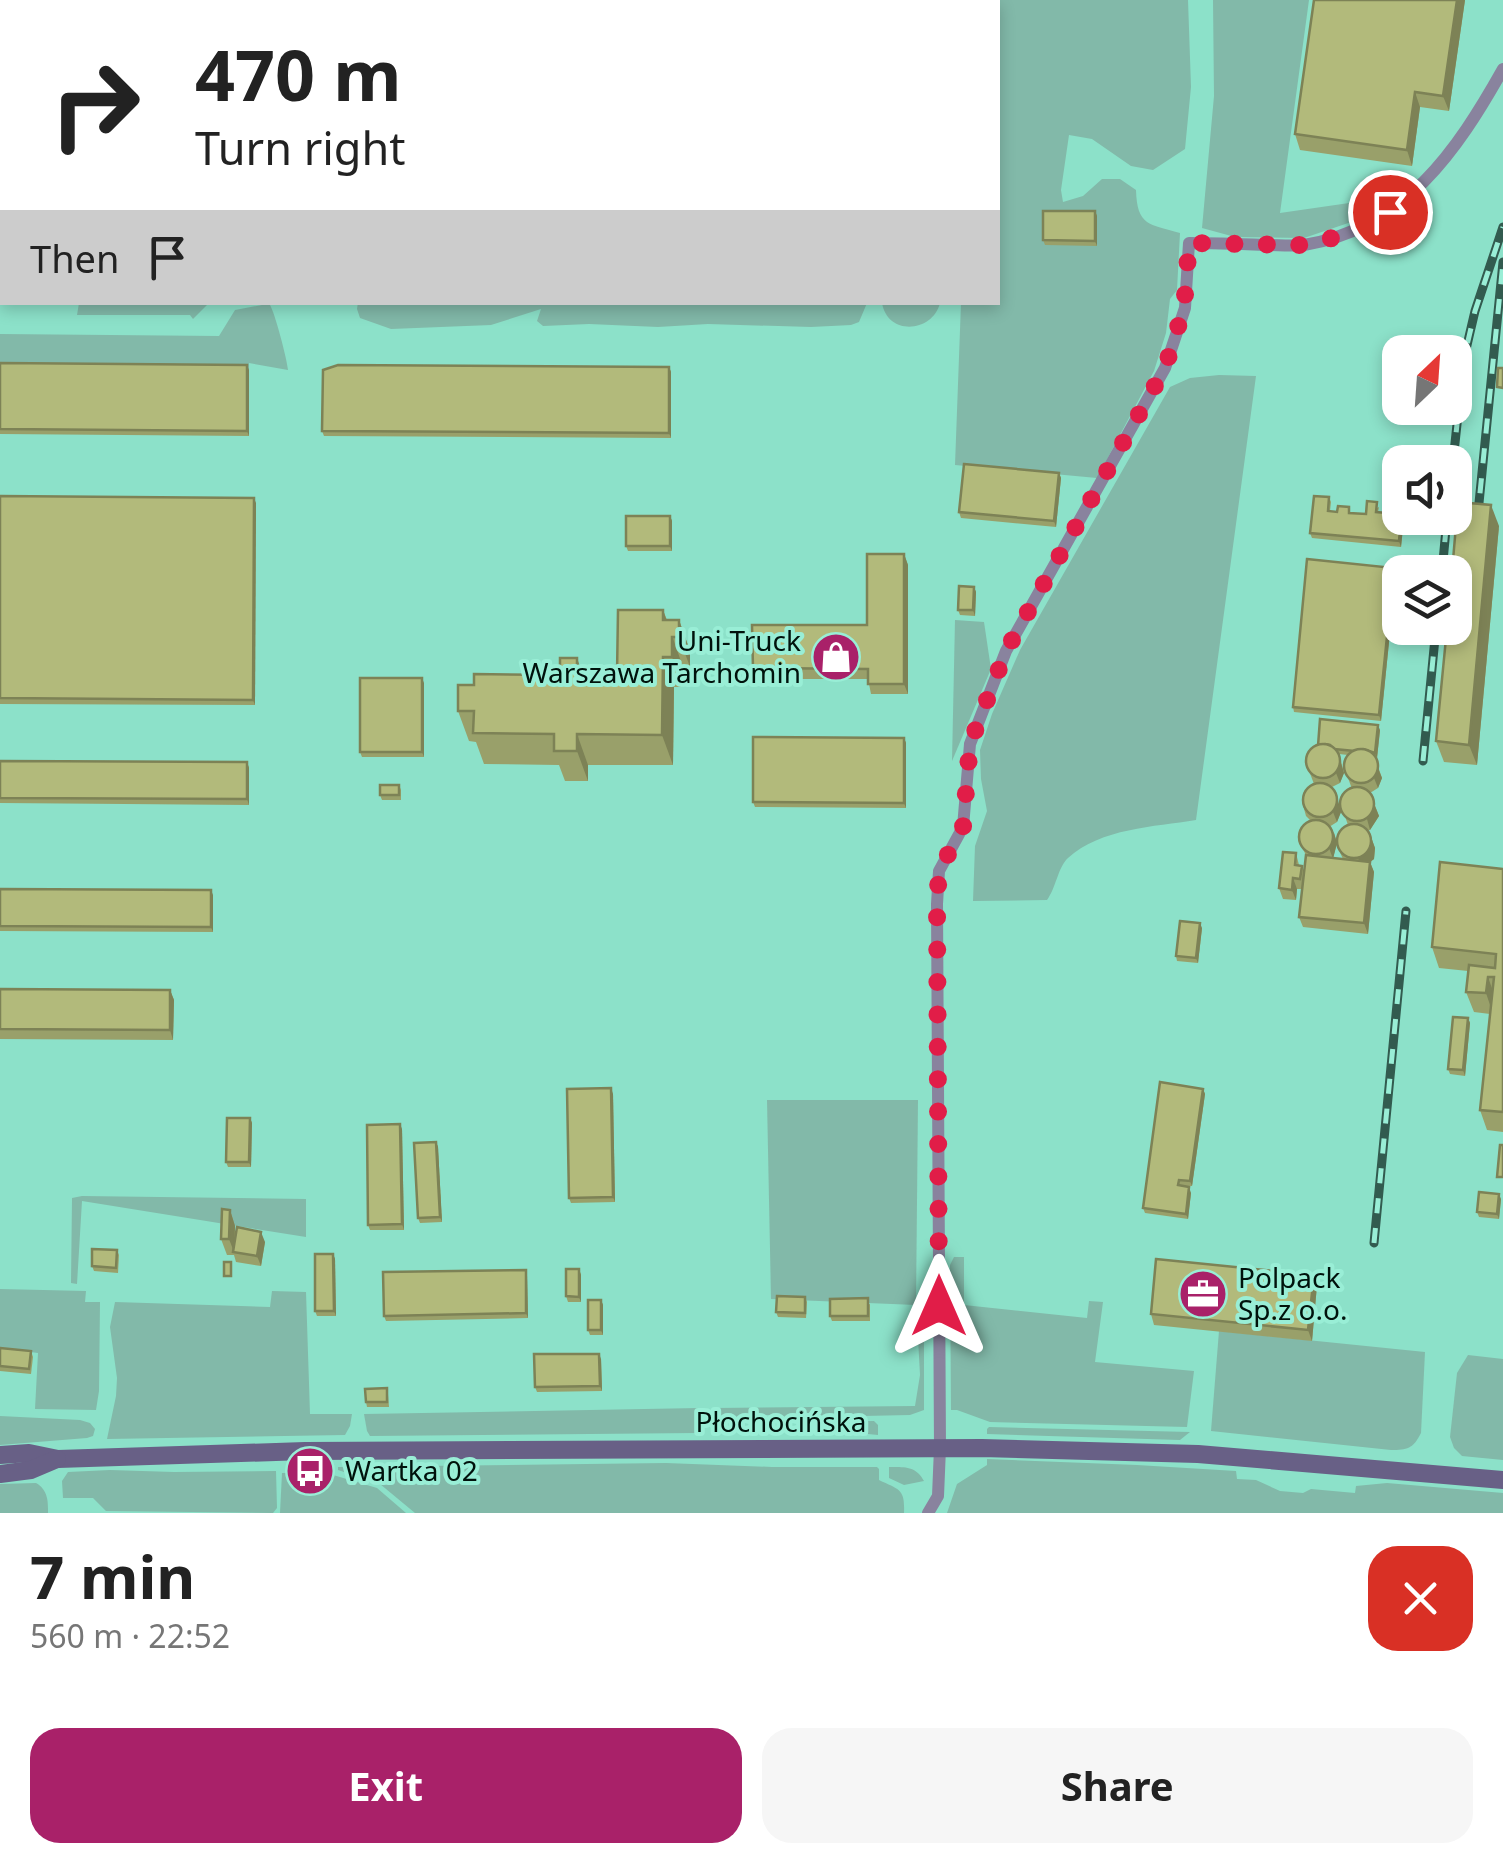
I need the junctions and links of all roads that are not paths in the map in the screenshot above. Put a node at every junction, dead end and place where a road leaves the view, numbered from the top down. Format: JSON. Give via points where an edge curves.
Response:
{"nodes":[{"id":1,"x":1503,"y":69,"type":"edge"},
{"id":2,"x":940,"y":1448,"type":"junction"},
{"id":3,"x":0,"y":1455,"type":"edge"},
{"id":4,"x":58,"y":1459,"type":"junction"},
{"id":5,"x":0,"y":1474,"type":"edge"},
{"id":6,"x":1503,"y":1480,"type":"edge"},
{"id":7,"x":928,"y":1513,"type":"edge"}],
"edges":[{"from":1,"to":2,"type":"street","via":[[1478,115],[1423,185],[1390,212],[1350,234],[1301,245],[1189,243],[1184,308],[1165,368],[1006,651],[970,744],[963,827],[939,871]]},
{"from":2,"to":4,"type":"main road","name":"Płochocińska"},
{"from":2,"to":6,"type":"main road","name":"Płochocińska","via":[[1198,1454]]},
{"from":2,"to":7,"type":"street","via":[[938,1496]]},
{"from":3,"to":4,"type":"main road","name":"Płochocińska"},
{"from":4,"to":5,"type":"main road","name":"Płochocińska"}]}
